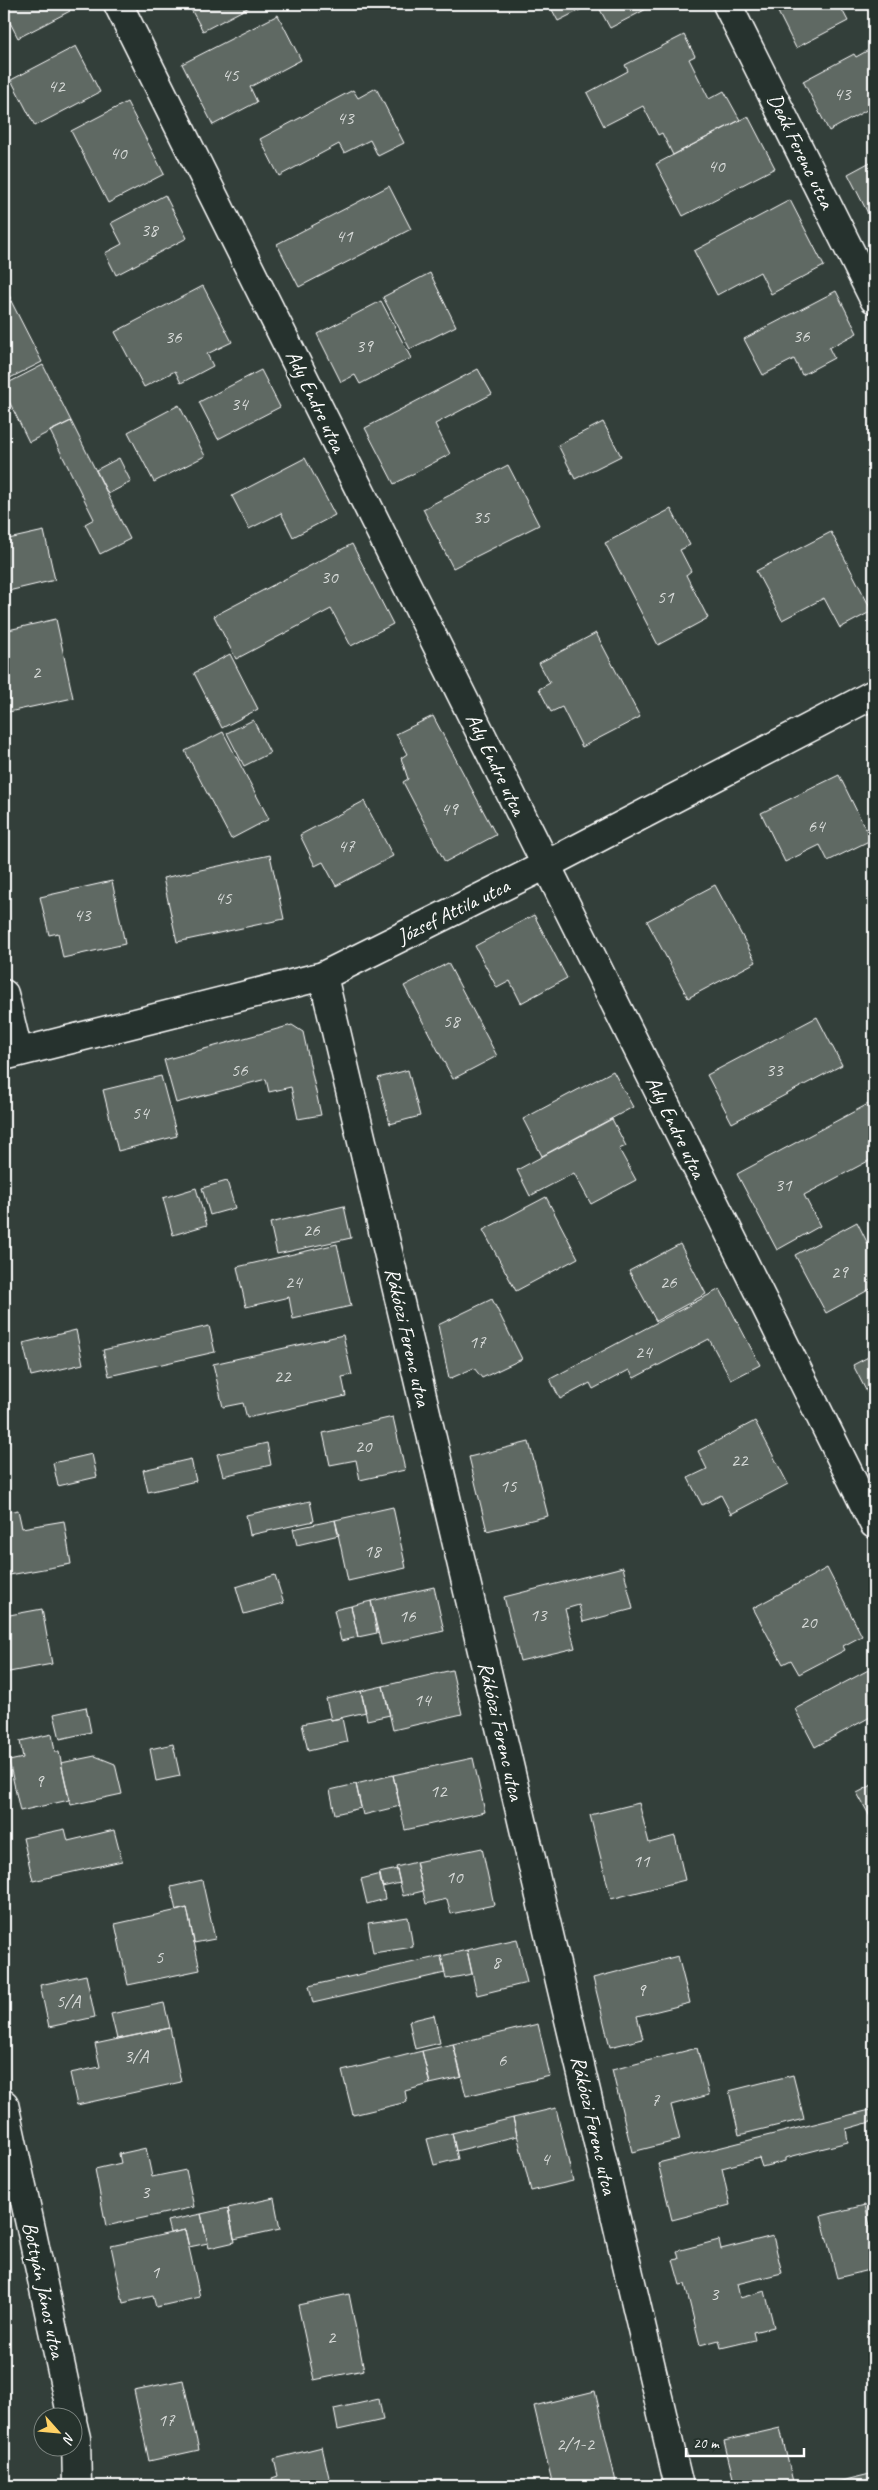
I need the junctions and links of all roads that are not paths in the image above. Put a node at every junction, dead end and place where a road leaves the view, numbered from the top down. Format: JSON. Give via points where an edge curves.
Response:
{"nodes":[{"id":1,"x":118,"y":4,"type":"edge"},
{"id":2,"x":728,"y":4,"type":"edge"},
{"id":3,"x":874,"y":299,"type":"edge"},
{"id":4,"x":874,"y":694,"type":"edge"},
{"id":5,"x":546,"y":865,"type":"junction"},
{"id":6,"x":323,"y":976,"type":"junction"},
{"id":7,"x":4,"y":994,"type":"edge"},
{"id":8,"x":11,"y":1054,"type":"edge"},
{"id":9,"x":874,"y":1524,"type":"edge"},
{"id":10,"x":4,"y":2104,"type":"edge"},
{"id":11,"x":70,"y":2408,"type":"edge"},
{"id":12,"x":76,"y":2458,"type":"edge"},
{"id":13,"x":77,"y":2486,"type":"edge"},
{"id":14,"x":679,"y":2486,"type":"edge"}],
"edges":[{"from":1,"to":5,"type":"street","name":"Ady Endre utca"},
{"from":2,"to":3,"type":"street","name":"Deák Ferenc utca"},
{"from":4,"to":5,"type":"street","name":"József Attila utca"},
{"from":5,"to":6,"type":"street","name":"József Attila utca"},
{"from":5,"to":9,"type":"street","name":"Ady Endre utca"},
{"from":6,"to":8,"type":"street","name":"József Attila utca"},
{"from":6,"to":14,"type":"street","name":"Rákóczi Ferenc utca"},
{"from":7,"to":8,"type":"street"},
{"from":10,"to":11,"type":"street","name":"Bottyán János utca"},
{"from":12,"to":13,"type":"street","name":"Bottyán János utca"}]}
